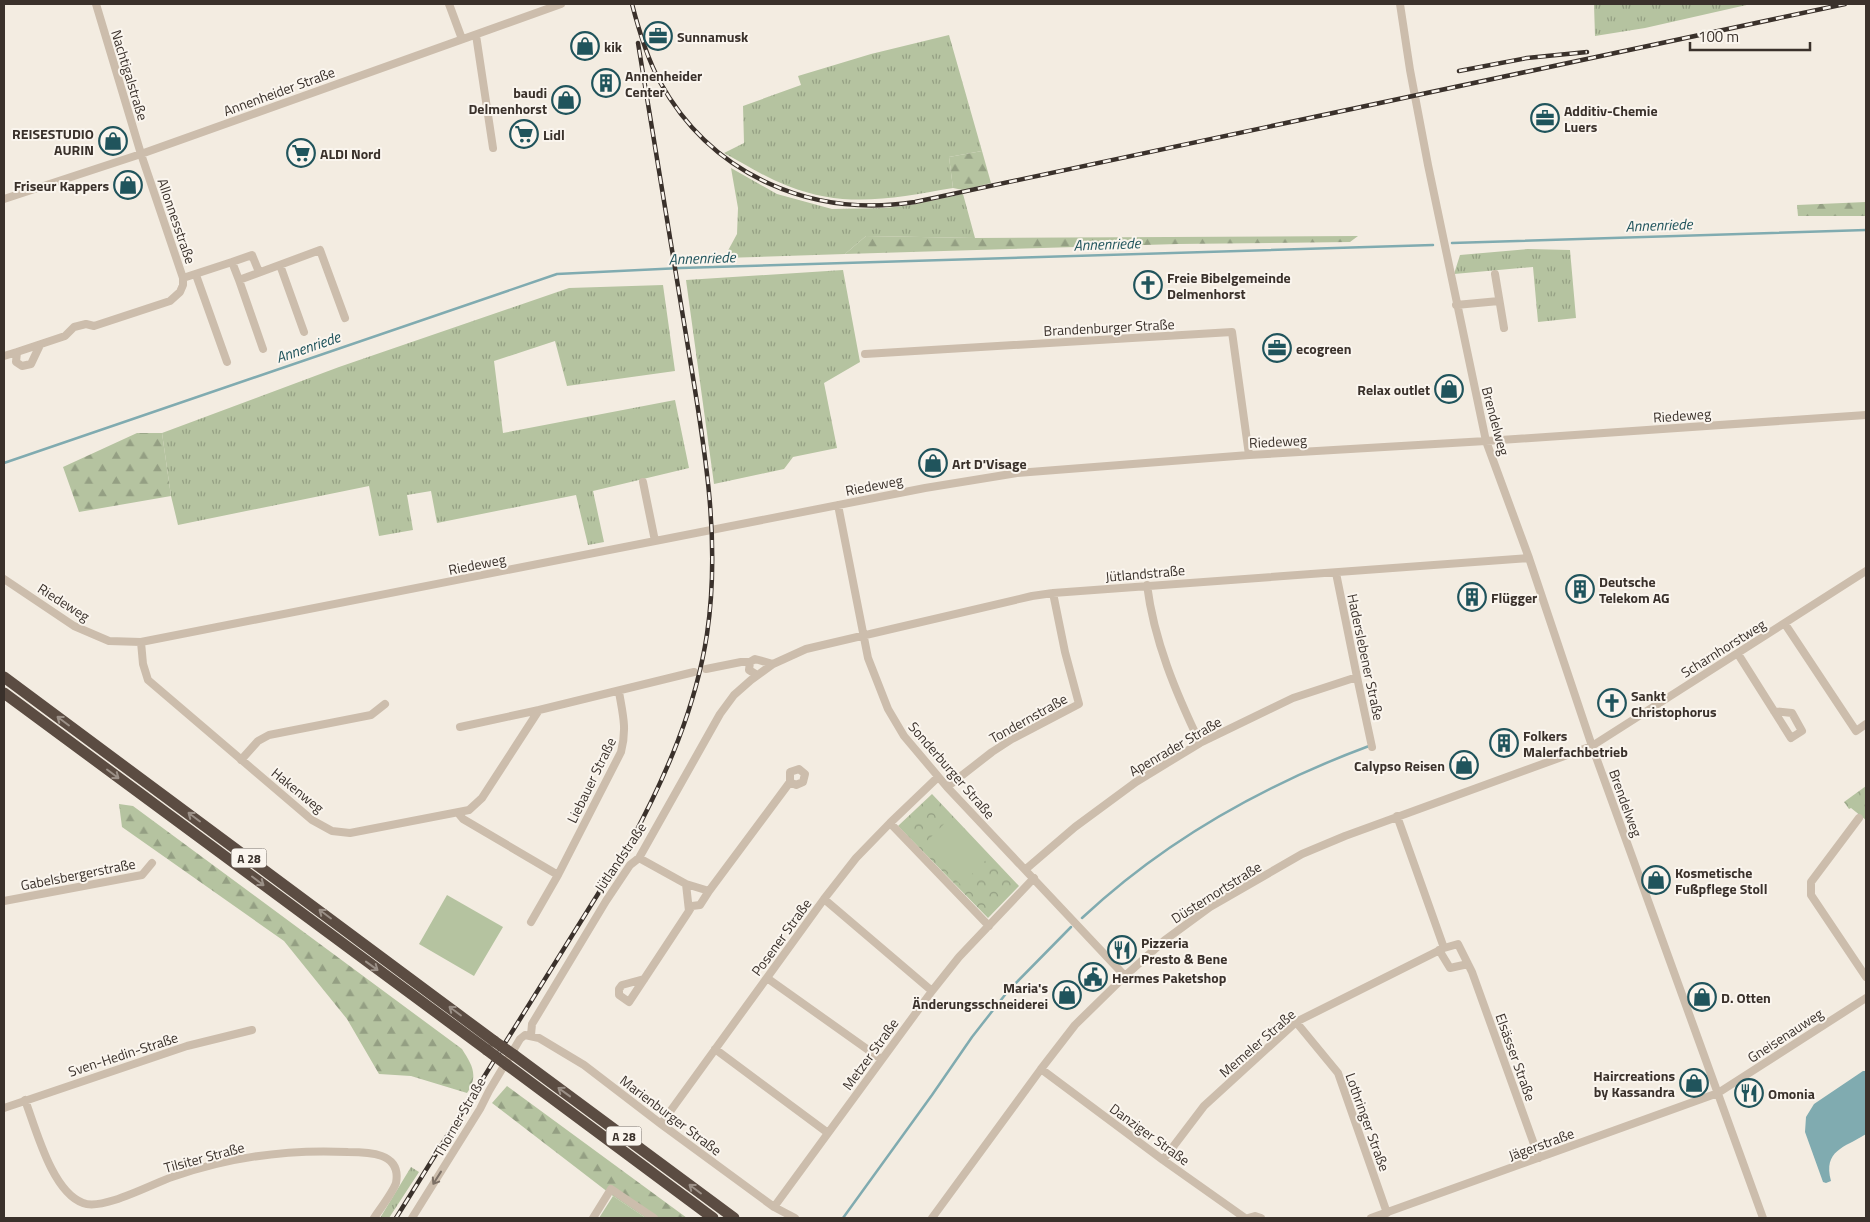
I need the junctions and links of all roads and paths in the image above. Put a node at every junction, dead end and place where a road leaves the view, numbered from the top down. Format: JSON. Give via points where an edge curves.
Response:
{"nodes":[{"id":1,"x":96,"y":4,"type":"edge"},
{"id":2,"x":449,"y":4,"type":"edge"},
{"id":3,"x":561,"y":4,"type":"edge"},
{"id":4,"x":1400,"y":4,"type":"edge"},
{"id":5,"x":476,"y":35,"type":"junction"},
{"id":6,"x":462,"y":39,"type":"junction"},
{"id":7,"x":493,"y":148,"type":"dead end"},
{"id":8,"x":141,"y":154,"type":"junction"},
{"id":9,"x":4,"y":199,"type":"edge"},
{"id":10,"x":232,"y":262,"type":"junction"},
{"id":11,"x":280,"y":265,"type":"junction"},
{"id":12,"x":259,"y":272,"type":"junction"},
{"id":13,"x":1494,"y":274,"type":"dead end"},
{"id":14,"x":196,"y":275,"type":"junction"},
{"id":15,"x":183,"y":278,"type":"junction"},
{"id":16,"x":239,"y":280,"type":"junction"},
{"id":17,"x":1499,"y":301,"type":"junction"},
{"id":18,"x":1456,"y":305,"type":"junction"},
{"id":19,"x":345,"y":318,"type":"dead end"},
{"id":20,"x":1504,"y":328,"type":"dead end"},
{"id":21,"x":304,"y":332,"type":"dead end"},
{"id":22,"x":40,"y":344,"type":"junction"},
{"id":23,"x":263,"y":349,"type":"dead end"},
{"id":24,"x":17,"y":352,"type":"junction"},
{"id":25,"x":865,"y":354,"type":"dead end"},
{"id":26,"x":4,"y":356,"type":"edge"},
{"id":27,"x":227,"y":362,"type":"dead end"},
{"id":28,"x":1866,"y":415,"type":"edge"},
{"id":29,"x":1486,"y":441,"type":"junction"},
{"id":30,"x":1249,"y":455,"type":"junction"},
{"id":31,"x":643,"y":482,"type":"dead end"},
{"id":32,"x":838,"y":505,"type":"junction"},
{"id":33,"x":655,"y":541,"type":"junction"},
{"id":34,"x":1529,"y":558,"type":"junction"},
{"id":35,"x":1866,"y":570,"type":"edge"},
{"id":36,"x":1336,"y":573,"type":"junction"},
{"id":37,"x":4,"y":579,"type":"edge"},
{"id":38,"x":1147,"y":585,"type":"junction"},
{"id":39,"x":1053,"y":593,"type":"junction"},
{"id":40,"x":1785,"y":624,"type":"junction"},
{"id":41,"x":864,"y":636,"type":"junction"},
{"id":42,"x":141,"y":642,"type":"junction"},
{"id":43,"x":1738,"y":654,"type":"junction"},
{"id":44,"x":750,"y":662,"type":"junction"},
{"id":45,"x":773,"y":664,"type":"junction"},
{"id":46,"x":706,"y":669,"type":"dead end"},
{"id":47,"x":694,"y":672,"type":"dead end"},
{"id":48,"x":757,"y":675,"type":"junction"},
{"id":49,"x":4,"y":677,"type":"edge"},
{"id":50,"x":1357,"y":677,"type":"junction"},
{"id":51,"x":619,"y":692,"type":"junction"},
{"id":52,"x":4,"y":693,"type":"edge"},
{"id":53,"x":385,"y":704,"type":"dead end"},
{"id":54,"x":539,"y":710,"type":"junction"},
{"id":55,"x":1774,"y":711,"type":"dead end"},
{"id":56,"x":1866,"y":724,"type":"edge"},
{"id":57,"x":460,"y":727,"type":"dead end"},
{"id":58,"x":1200,"y":743,"type":"junction"},
{"id":59,"x":1592,"y":746,"type":"junction"},
{"id":60,"x":1372,"y":747,"type":"dead end"},
{"id":61,"x":241,"y":760,"type":"junction"},
{"id":62,"x":938,"y":777,"type":"junction"},
{"id":63,"x":790,"y":782,"type":"dead end"},
{"id":64,"x":947,"y":787,"type":"junction"},
{"id":65,"x":458,"y":813,"type":"junction"},
{"id":66,"x":1397,"y":816,"type":"junction"},
{"id":67,"x":1859,"y":818,"type":"dead end"},
{"id":68,"x":890,"y":823,"type":"junction"},
{"id":69,"x":639,"y":858,"type":"junction"},
{"id":70,"x":152,"y":863,"type":"dead end"},
{"id":71,"x":1026,"y":869,"type":"junction"},
{"id":72,"x":558,"y":875,"type":"junction"},
{"id":73,"x":1034,"y":878,"type":"junction"},
{"id":74,"x":686,"y":884,"type":"junction"},
{"id":75,"x":709,"y":891,"type":"junction"},
{"id":76,"x":824,"y":900,"type":"junction"},
{"id":77,"x":4,"y":901,"type":"edge"},
{"id":78,"x":688,"y":911,"type":"junction"},
{"id":79,"x":531,"y":922,"type":"dead end"},
{"id":80,"x":989,"y":926,"type":"junction"},
{"id":81,"x":1441,"y":949,"type":"junction"},
{"id":82,"x":1468,"y":964,"type":"junction"},
{"id":83,"x":1125,"y":976,"type":"junction"},
{"id":84,"x":1866,"y":976,"type":"edge"},
{"id":85,"x":767,"y":978,"type":"junction"},
{"id":86,"x":644,"y":980,"type":"dead end"},
{"id":87,"x":932,"y":991,"type":"junction"},
{"id":88,"x":1866,"y":998,"type":"edge"},
{"id":89,"x":1296,"y":1022,"type":"junction"},
{"id":90,"x":252,"y":1030,"type":"dead end"},
{"id":91,"x":531,"y":1035,"type":"junction"},
{"id":92,"x":491,"y":1045,"type":"junction"},
{"id":93,"x":715,"y":1049,"type":"junction"},
{"id":94,"x":881,"y":1059,"type":"junction"},
{"id":95,"x":1041,"y":1069,"type":"junction"},
{"id":96,"x":1718,"y":1093,"type":"junction"},
{"id":97,"x":25,"y":1100,"type":"junction"},
{"id":98,"x":4,"y":1108,"type":"edge"},
{"id":99,"x":661,"y":1124,"type":"junction"},
{"id":100,"x":828,"y":1132,"type":"junction"},
{"id":101,"x":1539,"y":1158,"type":"junction"},
{"id":102,"x":1163,"y":1160,"type":"junction"},
{"id":103,"x":774,"y":1206,"type":"junction"},
{"id":104,"x":1387,"y":1213,"type":"junction"},
{"id":105,"x":374,"y":1218,"type":"edge"},
{"id":106,"x":412,"y":1218,"type":"edge"},
{"id":107,"x":593,"y":1218,"type":"edge"},
{"id":108,"x":654,"y":1218,"type":"edge"},
{"id":109,"x":713,"y":1218,"type":"edge"},
{"id":110,"x":734,"y":1218,"type":"edge"},
{"id":111,"x":794,"y":1218,"type":"edge"},
{"id":112,"x":932,"y":1218,"type":"edge"},
{"id":113,"x":1247,"y":1218,"type":"edge"},
{"id":114,"x":1261,"y":1218,"type":"edge"},
{"id":115,"x":1371,"y":1218,"type":"edge"},
{"id":116,"x":1763,"y":1218,"type":"edge"}],
"edges":[{"from":1,"to":8,"type":"street","name":"Nachtigalstraße"},
{"from":2,"to":6,"type":"street"},
{"from":3,"to":5,"type":"street","name":"Annenheider Straße"},
{"from":4,"to":18,"type":"street","name":"Brendelweg"},
{"from":5,"to":6,"type":"street","name":"Annenheider Straße"},
{"from":5,"to":7,"type":"street"},
{"from":6,"to":8,"type":"street","name":"Annenheider Straße"},
{"from":8,"to":9,"type":"street","name":"Annenheider Straße"},
{"from":8,"to":15,"type":"street","name":"Allonnesstraße"},
{"from":10,"to":12,"type":"street","via":[[252,256]]},
{"from":10,"to":14,"type":"street"},
{"from":10,"to":16,"type":"street"},
{"from":11,"to":12,"type":"street"},
{"from":11,"to":19,"type":"street","via":[[320,250]]},
{"from":11,"to":21,"type":"street"},
{"from":12,"to":16,"type":"street"},
{"from":13,"to":17,"type":"street"},
{"from":14,"to":15,"type":"street"},
{"from":14,"to":27,"type":"street"},
{"from":15,"to":22,"type":"street","name":"Allonnesstraße","via":[[180,292],[170,301],[94,326],[74,327],[65,336]]},
{"from":16,"to":23,"type":"street"},
{"from":17,"to":18,"type":"street"},
{"from":17,"to":20,"type":"street"},
{"from":18,"to":29,"type":"street","name":"Brendelweg"},
{"from":22,"to":24,"type":"street","name":"Allonnesstraße"},
{"from":22,"to":24,"type":"street","via":[[30,364],[22,366],[16,362]]},
{"from":24,"to":26,"type":"street","name":"Allonnesstraße"},
{"from":25,"to":30,"type":"street","name":"Brandenburger Straße","via":[[1232,332]]},
{"from":28,"to":29,"type":"street","name":"Riedeweg"},
{"from":29,"to":30,"type":"street","name":"Riedeweg"},
{"from":29,"to":34,"type":"street","name":"Brendelweg"},
{"from":30,"to":32,"type":"street","name":"Riedeweg","via":[[1017,473]]},
{"from":31,"to":33,"type":"street"},
{"from":32,"to":33,"type":"street","name":"Riedeweg"},
{"from":32,"to":41,"type":"street","name":"Sonderburger Straße"},
{"from":33,"to":42,"type":"street","name":"Riedeweg"},
{"from":34,"to":36,"type":"street","name":"Jütlandstraße"},
{"from":34,"to":59,"type":"street","name":"Brendelweg"},
{"from":35,"to":40,"type":"street","name":"Scharnhorstweg"},
{"from":36,"to":38,"type":"street","name":"Jütlandstraße"},
{"from":36,"to":50,"type":"street","name":"Haderslebener Straße"},
{"from":37,"to":42,"type":"street","name":"Riedeweg","via":[[74,626],[109,640]]},
{"from":38,"to":39,"type":"street","name":"Jütlandstraße"},
{"from":38,"to":58,"type":"street","via":[[1157,636],[1180,700]]},
{"from":39,"to":41,"type":"street","name":"Jütlandstraße"},
{"from":39,"to":64,"type":"street","name":"Tondernstraße","via":[[1079,704],[1006,744]]},
{"from":40,"to":43,"type":"street","name":"Scharnhorstweg"},
{"from":40,"to":56,"type":"street","via":[[1856,730]]},
{"from":41,"to":45,"type":"street","name":"Jütlandstraße","via":[[806,649]]},
{"from":41,"to":62,"type":"street","name":"Sonderburger Straße","via":[[868,658],[888,709],[904,736]]},
{"from":42,"to":61,"type":"street","name":"Hakenweg","via":[[148,680]]},
{"from":43,"to":55,"type":"street"},
{"from":43,"to":59,"type":"street","name":"Scharnhorstweg"},
{"from":44,"to":45,"type":"street","name":"Jütlandstraße"},
{"from":44,"to":46,"type":"street","name":"Jütlandstraße"},
{"from":44,"to":48,"type":"street","via":[[749,670]]},
{"from":45,"to":48,"type":"street","name":"Jütlandstraße"},
{"from":47,"to":51,"type":"street"},
{"from":48,"to":69,"type":"street","name":"Jütlandstraße","via":[[734,695],[720,714]]},
{"from":92,"to":49,"type":"highway","number":"A 28","one_way":true},
{"from":50,"to":58,"type":"street","name":"Apenrader Straße","via":[[1293,698]]},
{"from":50,"to":60,"type":"street","name":"Haderslebener Straße"},
{"from":51,"to":54,"type":"street"},
{"from":51,"to":72,"type":"street","name":"Liebauer Straße","via":[[625,725],[621,752]]},
{"from":52,"to":92,"type":"highway","number":"A 28","one_way":true},
{"from":53,"to":61,"type":"street","via":[[371,715],[269,736],[258,741]]},
{"from":54,"to":57,"type":"street"},
{"from":54,"to":65,"type":"street","name":"Hakenweg","via":[[482,798],[469,810]]},
{"from":58,"to":71,"type":"street","name":"Apenrader Straße","via":[[1136,782],[1074,827]]},
{"from":59,"to":66,"type":"street","name":"Düsternortstraße"},
{"from":59,"to":96,"type":"street","name":"Brendelweg"},
{"from":61,"to":65,"type":"street","name":"Hakenweg","via":[[312,820],[332,831],[350,833]]},
{"from":62,"to":64,"type":"street","name":"Sonderburger Straße"},
{"from":62,"to":68,"type":"street","name":"Posener Straße"},
{"from":63,"to":75,"type":"street"},
{"from":64,"to":71,"type":"street","name":"Sonderburger Straße"},
{"from":65,"to":72,"type":"street"},
{"from":66,"to":81,"type":"street"},
{"from":66,"to":83,"type":"street","name":"Düsternortstraße","via":[[1302,854],[1210,907],[1165,940]]},
{"from":67,"to":84,"type":"street","via":[[1812,882],[1811,895]]},
{"from":68,"to":76,"type":"street","name":"Posener Straße","via":[[856,858]]},
{"from":68,"to":80,"type":"street"},
{"from":69,"to":74,"type":"street"},
{"from":69,"to":91,"type":"street","name":"Jütlandstraße","via":[[606,901],[532,1024]]},
{"from":70,"to":77,"type":"street","name":"Gabelsbergerstraße","via":[[142,875]]},
{"from":71,"to":73,"type":"street","name":"Sonderburger Straße"},
{"from":72,"to":79,"type":"street","name":"Liebauer Straße"},
{"from":73,"to":80,"type":"street","name":"Metzer Straße"},
{"from":73,"to":83,"type":"street","name":"Sonderburger Straße"},
{"from":74,"to":75,"type":"street"},
{"from":74,"to":78,"type":"street"},
{"from":75,"to":78,"type":"street","via":[[700,905],[692,906]]},
{"from":76,"to":85,"type":"street","name":"Posener Straße"},
{"from":76,"to":87,"type":"street"},
{"from":78,"to":86,"type":"street"},
{"from":80,"to":87,"type":"street","name":"Metzer Straße"},
{"from":81,"to":82,"type":"street","via":[[1450,968]]},
{"from":81,"to":82,"type":"street","name":"Elsässer Straße","via":[[1458,944]]},
{"from":81,"to":89,"type":"street","name":"Memeler Straße"},
{"from":82,"to":101,"type":"street","name":"Elsässer Straße"},
{"from":83,"to":95,"type":"street","name":"Düsternortstraße","via":[[1075,1026]]},
{"from":85,"to":93,"type":"street","name":"Posener Straße"},
{"from":85,"to":94,"type":"street"},
{"from":87,"to":94,"type":"street","name":"Metzer Straße"},
{"from":88,"to":96,"type":"street","name":"Gneisenauweg"},
{"from":89,"to":102,"type":"street","name":"Memeler Straße","via":[[1204,1106]]},
{"from":89,"to":104,"type":"street","name":"Lothringer Straße","via":[[1338,1073]]},
{"from":90,"to":97,"type":"street","name":"Sven-Hedin-Straße","via":[[187,1046]]},
{"from":91,"to":99,"type":"street","name":"Marienburger Straße","via":[[584,1065]]},
{"from":91,"to":106,"type":"street","name":"Thorner Straße","one_way":true,"via":[[520,1039]]},
{"from":92,"to":109,"type":"highway","number":"A 28","bridge":true,"via":[[507,1065]]},
{"from":110,"to":92,"type":"highway","number":"A 28","one_way":true,"bridge":true,"via":[[514,1055]]},
{"from":93,"to":99,"type":"street","name":"Posener Straße"},
{"from":93,"to":100,"type":"street"},
{"from":94,"to":100,"type":"street","name":"Metzer Straße"},
{"from":95,"to":102,"type":"street","name":"Danziger Straße"},
{"from":95,"to":112,"type":"street","name":"Düsternortstraße"},
{"from":96,"to":101,"type":"street","name":"Jägerstraße"},
{"from":96,"to":116,"type":"street","name":"Brendelweg"},
{"from":97,"to":98,"type":"street","name":"Sven-Hedin-Straße"},
{"from":97,"to":105,"type":"street","name":"Tilsiter Straße","via":[[56,1180],[73,1198],[86,1204],[106,1203],[174,1177],[239,1158],[320,1150],[376,1153],[390,1161],[396,1170],[396,1184]]},
{"from":99,"to":103,"type":"street","name":"Marienburger Straße"},
{"from":100,"to":103,"type":"street","name":"Metzer Straße"},
{"from":101,"to":104,"type":"street","name":"Jägerstraße"},
{"from":102,"to":113,"type":"street","name":"Danziger Straße"},
{"from":103,"to":111,"type":"street","name":"Marienburger Straße"},
{"from":104,"to":115,"type":"street","name":"Jägerstraße"},
{"from":107,"to":108,"type":"street","via":[[611,1189]]},
{"from":113,"to":114,"type":"street","name":"Danziger Straße"}]}
